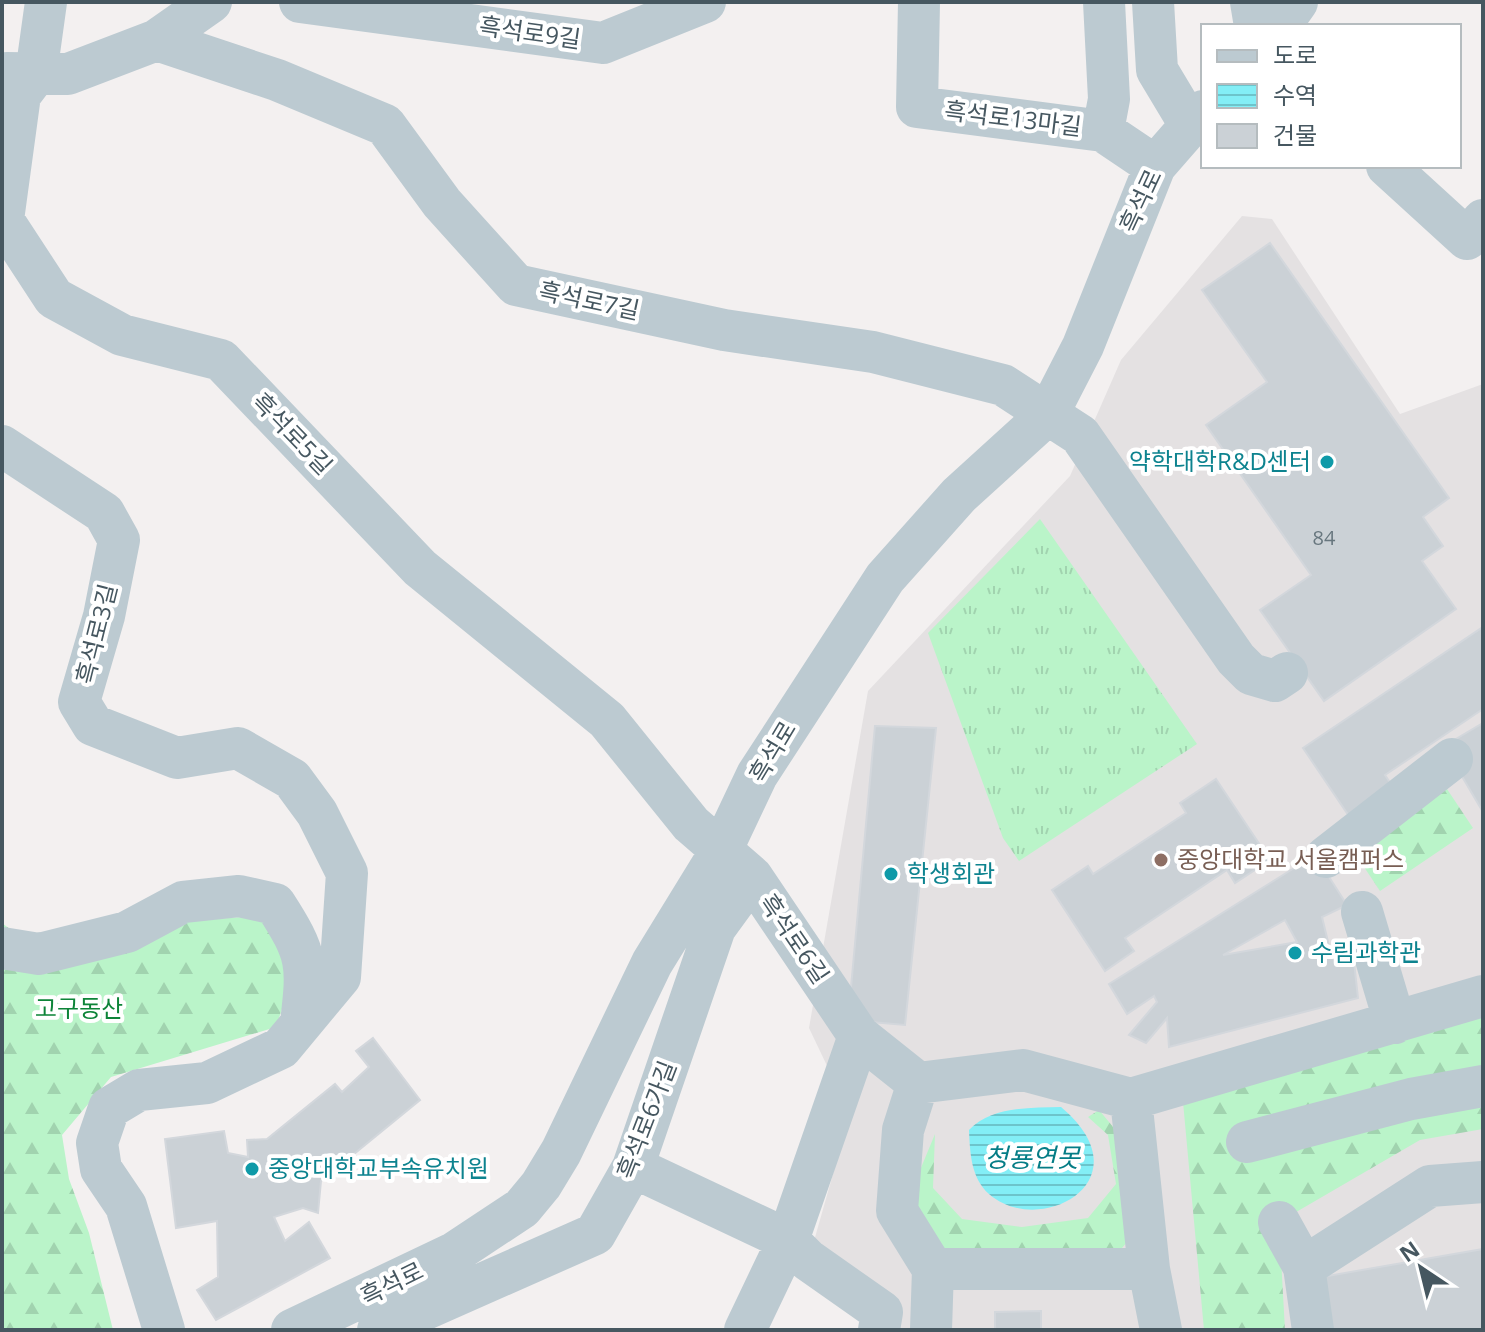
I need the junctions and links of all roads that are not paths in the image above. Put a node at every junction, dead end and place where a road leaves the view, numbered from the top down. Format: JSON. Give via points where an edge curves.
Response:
{"nodes":[{"id":1,"x":46,"y":2,"type":"edge"},
{"id":2,"x":211,"y":2,"type":"edge"},
{"id":3,"x":300,"y":2,"type":"edge"},
{"id":4,"x":705,"y":2,"type":"edge"},
{"id":5,"x":919,"y":2,"type":"edge"},
{"id":6,"x":1104,"y":2,"type":"edge"},
{"id":7,"x":1153,"y":2,"type":"edge"},
{"id":8,"x":1251,"y":2,"type":"edge"},
{"id":9,"x":1297,"y":2,"type":"edge"},
{"id":10,"x":1255,"y":24,"type":"edge"},
{"id":11,"x":1281,"y":24,"type":"edge"},
{"id":12,"x":157,"y":40,"type":"junction"},
{"id":13,"x":19,"y":73,"type":"edge"},
{"id":14,"x":1197,"y":118,"type":"edge"},
{"id":15,"x":1103,"y":131,"type":"junction"},
{"id":16,"x":1155,"y":166,"type":"junction"},
{"id":17,"x":1390,"y":168,"type":"edge"},
{"id":18,"x":1475,"y":230,"type":"edge"},
{"id":19,"x":1048,"y":414,"type":"junction"},
{"id":20,"x":2,"y":446,"type":"edge"},
{"id":21,"x":1287,"y":673,"type":"dead end"},
{"id":22,"x":1452,"y":759,"type":"dead end"},
{"id":23,"x":1326,"y":857,"type":"dead end"},
{"id":24,"x":737,"y":863,"type":"junction"},
{"id":25,"x":1362,"y":912,"type":"dead end"},
{"id":26,"x":2,"y":948,"type":"edge"},
{"id":27,"x":1483,"y":996,"type":"edge"},
{"id":28,"x":301,"y":1023,"type":"junction"},
{"id":29,"x":1395,"y":1023,"type":"junction"},
{"id":30,"x":859,"y":1036,"type":"junction"},
{"id":31,"x":918,"y":1083,"type":"junction"},
{"id":32,"x":1483,"y":1086,"type":"edge"},
{"id":33,"x":1131,"y":1099,"type":"junction"},
{"id":34,"x":1247,"y":1142,"type":"dead end"},
{"id":35,"x":633,"y":1167,"type":"junction"},
{"id":36,"x":1483,"y":1182,"type":"edge"},
{"id":37,"x":1279,"y":1222,"type":"dead end"},
{"id":38,"x":788,"y":1240,"type":"junction"},
{"id":39,"x":1304,"y":1267,"type":"junction"},
{"id":40,"x":933,"y":1269,"type":"junction"},
{"id":41,"x":1149,"y":1269,"type":"junction"},
{"id":42,"x":164,"y":1330,"type":"edge"},
{"id":43,"x":292,"y":1330,"type":"edge"},
{"id":44,"x":378,"y":1330,"type":"edge"},
{"id":45,"x":745,"y":1330,"type":"edge"},
{"id":46,"x":879,"y":1330,"type":"edge"},
{"id":47,"x":931,"y":1330,"type":"edge"},
{"id":48,"x":1161,"y":1330,"type":"edge"},
{"id":49,"x":1313,"y":1330,"type":"edge"}],
"edges":[{"from":1,"to":13,"type":"street","name":"흑석로5길"},
{"from":2,"to":12,"type":"street"},
{"from":3,"to":4,"type":"street","name":"흑석로9길","via":[[603,43]]},
{"from":5,"to":15,"type":"street","name":"흑석로13마길","via":[[917,107]]},
{"from":6,"to":15,"type":"street","via":[[1109,99]]},
{"from":7,"to":14,"type":"street","via":[[1157,70]]},
{"from":8,"to":10,"type":"street"},
{"from":9,"to":11,"type":"street"},
{"from":12,"to":13,"type":"street","via":[[68,74]]},
{"from":12,"to":19,"type":"street","name":"흑석로7길","via":[[277,80],[385,125],[442,203],[516,285],[724,330],[873,352],[1003,385]]},
{"from":13,"to":24,"type":"street","name":"흑석로5길","via":[[3,220],[54,298],[122,335],[221,360],[420,568],[607,720],[691,824]]},
{"from":14,"to":16,"type":"street","name":"흑석로"},
{"from":15,"to":16,"type":"street","name":"흑석로13마길"},
{"from":16,"to":19,"type":"street","name":"흑석로","via":[[1083,346]]},
{"from":17,"to":18,"type":"street"},
{"from":19,"to":21,"type":"street","name":"흑석로7길","via":[[1080,435],[1236,659],[1251,674],[1275,681]]},
{"from":19,"to":24,"type":"street","name":"흑석로","via":[[959,495],[885,578],[757,775]]},
{"from":20,"to":28,"type":"street","name":"흑석로3길","via":[[104,513],[119,540],[79,702],[93,725],[177,758],[238,748],[292,779],[317,813],[347,873],[346,907],[340,977]]},
{"from":22,"to":23,"type":"street"},
{"from":24,"to":30,"type":"street","name":"흑석로6길"},
{"from":24,"to":35,"type":"street","name":"흑석로6가길"},
{"from":24,"to":43,"type":"street","name":"흑석로","via":[[652,963],[561,1152],[522,1208],[454,1253]]},
{"from":25,"to":29,"type":"street"},
{"from":26,"to":28,"type":"street","via":[[39,954],[127,932],[183,902],[239,896],[275,904],[308,970]]},
{"from":27,"to":29,"type":"street"},
{"from":28,"to":42,"type":"street","name":"흑석로3길","via":[[281,1048],[207,1083],[139,1090],[109,1108],[97,1143],[101,1169],[126,1206]]},
{"from":29,"to":33,"type":"street"},
{"from":30,"to":31,"type":"street","name":"흑석로6길"},
{"from":30,"to":38,"type":"street"},
{"from":31,"to":33,"type":"street","via":[[1023,1070]]},
{"from":31,"to":40,"type":"street","via":[[903,1130],[897,1211]]},
{"from":32,"to":34,"type":"street"},
{"from":33,"to":41,"type":"street"},
{"from":35,"to":38,"type":"street"},
{"from":35,"to":44,"type":"street","name":"흑석로6가길","via":[[595,1234]]},
{"from":36,"to":39,"type":"street","via":[[1430,1186]]},
{"from":37,"to":39,"type":"street"},
{"from":38,"to":45,"type":"street"},
{"from":38,"to":46,"type":"street","via":[[882,1312]]},
{"from":39,"to":49,"type":"street"},
{"from":40,"to":41,"type":"street"},
{"from":40,"to":47,"type":"street"},
{"from":41,"to":48,"type":"street"}]}
